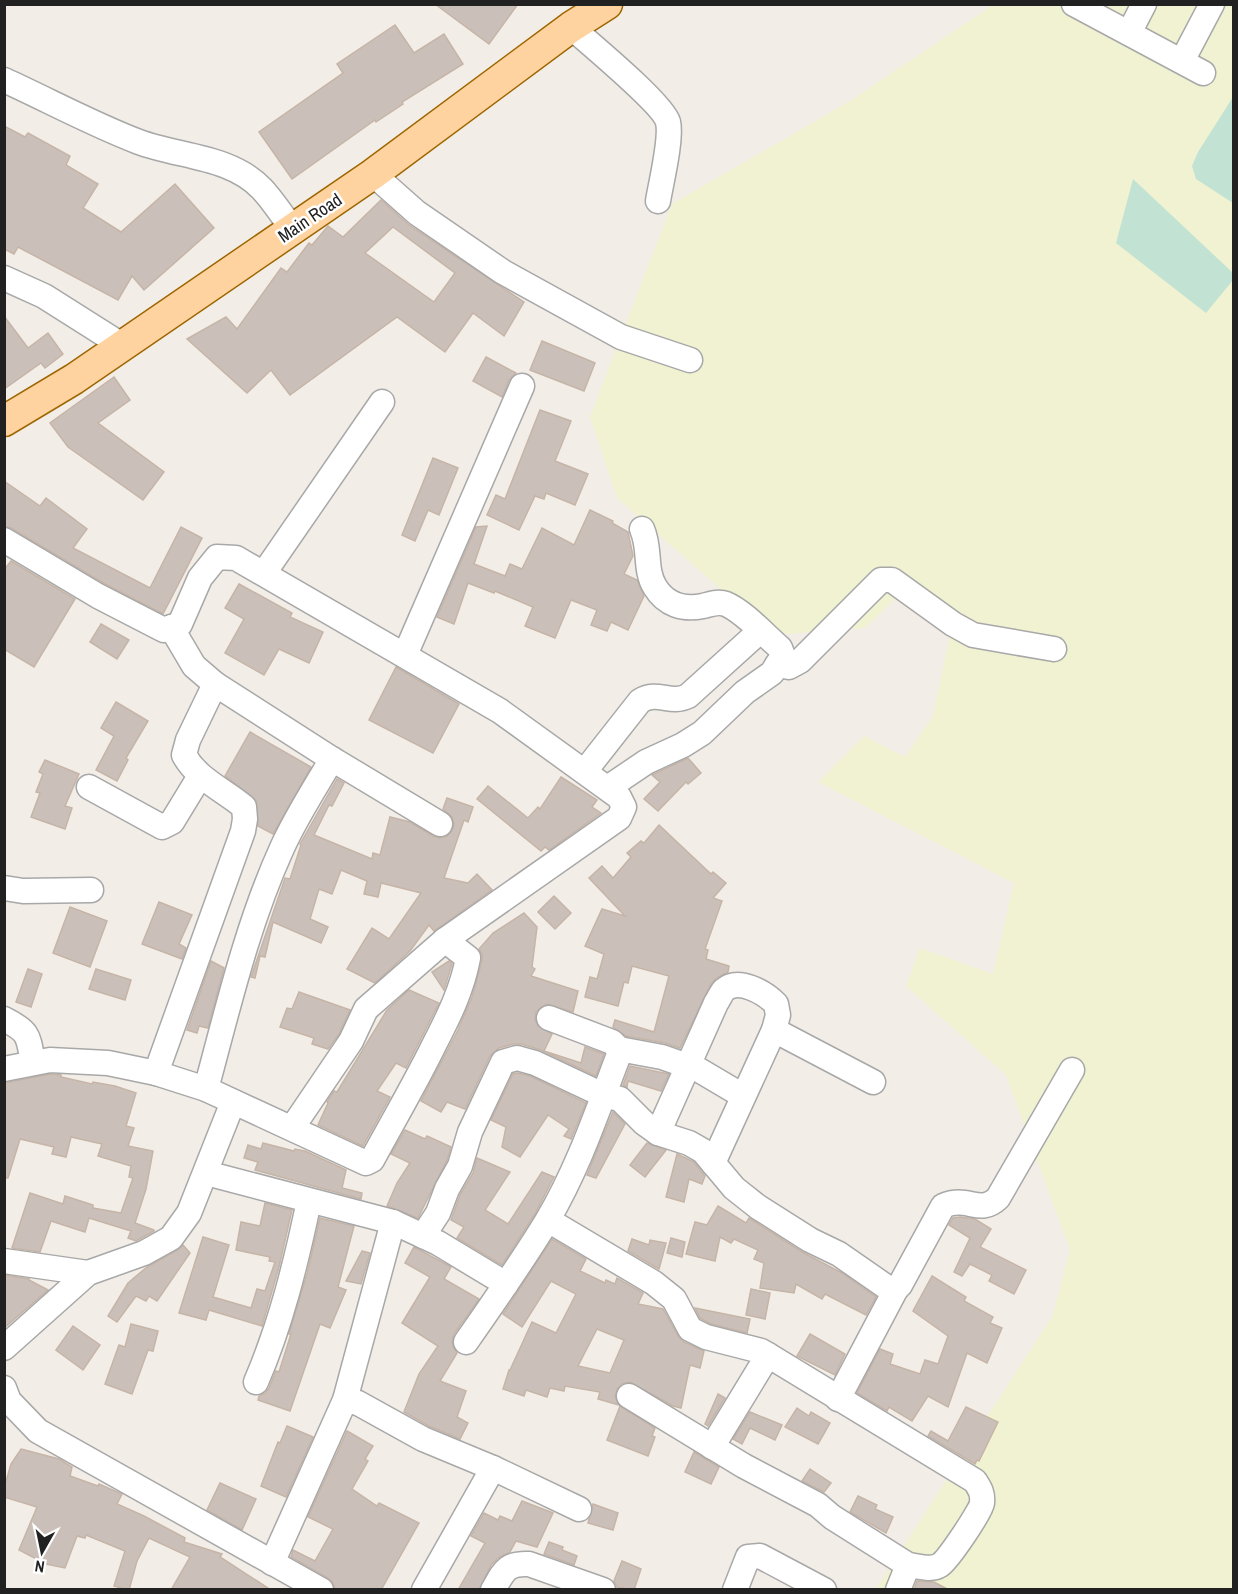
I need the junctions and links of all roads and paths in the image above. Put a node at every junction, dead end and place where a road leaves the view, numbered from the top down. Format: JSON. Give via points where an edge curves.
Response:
{"nodes":[{"id":1,"x":607,"y":4,"type":"edge"},
{"id":2,"x":1074,"y":4,"type":"edge"},
{"id":3,"x":1144,"y":4,"type":"edge"},
{"id":4,"x":1212,"y":4,"type":"edge"},
{"id":5,"x":571,"y":27,"type":"junction"},
{"id":6,"x":1129,"y":33,"type":"junction"},
{"id":7,"x":1182,"y":61,"type":"junction"},
{"id":8,"x":1203,"y":73,"type":"dead end"},
{"id":9,"x":4,"y":80,"type":"edge"},
{"id":10,"x":373,"y":174,"type":"junction"},
{"id":11,"x":658,"y":201,"type":"dead end"},
{"id":12,"x":293,"y":230,"type":"junction"},
{"id":13,"x":4,"y":278,"type":"edge"},
{"id":14,"x":123,"y":346,"type":"junction"},
{"id":15,"x":690,"y":360,"type":"dead end"},
{"id":16,"x":522,"y":386,"type":"dead end"},
{"id":17,"x":382,"y":402,"type":"dead end"},
{"id":18,"x":4,"y":421,"type":"edge"},
{"id":19,"x":642,"y":529,"type":"dead end"},
{"id":20,"x":4,"y":540,"type":"edge"},
{"id":21,"x":264,"y":573,"type":"junction"},
{"id":22,"x":171,"y":627,"type":"junction"},
{"id":23,"x":760,"y":631,"type":"junction"},
{"id":24,"x":1054,"y":649,"type":"dead end"},
{"id":25,"x":405,"y":655,"type":"junction"},
{"id":26,"x":777,"y":665,"type":"junction"},
{"id":27,"x":215,"y":684,"type":"junction"},
{"id":28,"x":332,"y":759,"type":"junction"},
{"id":29,"x":585,"y":771,"type":"junction"},
{"id":30,"x":200,"y":776,"type":"junction"},
{"id":31,"x":89,"y":787,"type":"dead end"},
{"id":32,"x":609,"y":787,"type":"junction"},
{"id":33,"x":440,"y":824,"type":"dead end"},
{"id":34,"x":4,"y":888,"type":"edge"},
{"id":35,"x":91,"y":890,"type":"dead end"},
{"id":36,"x":445,"y":940,"type":"junction"},
{"id":37,"x":549,"y":1018,"type":"dead end"},
{"id":38,"x":4,"y":1019,"type":"edge"},
{"id":39,"x":774,"y":1030,"type":"junction"},
{"id":40,"x":619,"y":1049,"type":"junction"},
{"id":41,"x":33,"y":1063,"type":"junction"},
{"id":42,"x":688,"y":1066,"type":"junction"},
{"id":43,"x":4,"y":1069,"type":"edge"},
{"id":44,"x":1072,"y":1070,"type":"dead end"},
{"id":45,"x":156,"y":1073,"type":"junction"},
{"id":46,"x":873,"y":1082,"type":"dead end"},
{"id":47,"x":206,"y":1089,"type":"junction"},
{"id":48,"x":603,"y":1095,"type":"junction"},
{"id":49,"x":743,"y":1096,"type":"junction"},
{"id":50,"x":233,"y":1102,"type":"junction"},
{"id":51,"x":292,"y":1128,"type":"junction"},
{"id":52,"x":658,"y":1133,"type":"junction"},
{"id":53,"x":713,"y":1163,"type":"junction"},
{"id":54,"x":206,"y":1173,"type":"junction"},
{"id":55,"x":309,"y":1201,"type":"junction"},
{"id":56,"x":548,"y":1220,"type":"junction"},
{"id":57,"x":393,"y":1222,"type":"junction"},
{"id":58,"x":423,"y":1236,"type":"junction"},
{"id":59,"x":4,"y":1261,"type":"edge"},
{"id":60,"x":88,"y":1273,"type":"junction"},
{"id":61,"x":506,"y":1284,"type":"junction"},
{"id":62,"x":896,"y":1289,"type":"junction"},
{"id":63,"x":466,"y":1342,"type":"dead end"},
{"id":64,"x":4,"y":1348,"type":"edge"},
{"id":65,"x":768,"y":1355,"type":"junction"},
{"id":66,"x":256,"y":1382,"type":"dead end"},
{"id":67,"x":629,"y":1396,"type":"dead end"},
{"id":68,"x":838,"y":1399,"type":"junction"},
{"id":69,"x":6,"y":1400,"type":"edge"},
{"id":70,"x":345,"y":1400,"type":"junction"},
{"id":71,"x":712,"y":1447,"type":"junction"},
{"id":72,"x":493,"y":1468,"type":"junction"},
{"id":73,"x":579,"y":1509,"type":"dead end"},
{"id":74,"x":273,"y":1563,"type":"junction"},
{"id":75,"x":908,"y":1565,"type":"junction"},
{"id":76,"x":321,"y":1590,"type":"edge"},
{"id":77,"x":423,"y":1590,"type":"edge"},
{"id":78,"x":493,"y":1590,"type":"edge"},
{"id":79,"x":603,"y":1590,"type":"edge"},
{"id":80,"x":735,"y":1590,"type":"edge"},
{"id":81,"x":824,"y":1590,"type":"edge"},
{"id":82,"x":898,"y":1590,"type":"edge"}],
"edges":[{"from":1,"to":5,"type":"main road","name":"Main Road"},
{"from":2,"to":6,"type":"street"},
{"from":3,"to":6,"type":"street"},
{"from":4,"to":7,"type":"street"},
{"from":5,"to":10,"type":"main road","name":"Main Road"},
{"from":5,"to":11,"type":"street","via":[[648,97],[668,121]]},
{"from":6,"to":7,"type":"street"},
{"from":7,"to":8,"type":"street"},
{"from":9,"to":12,"type":"street","via":[[138,141],[214,161],[240,173],[261,188]]},
{"from":10,"to":12,"type":"main road","name":"Main Road"},
{"from":10,"to":15,"type":"street","via":[[417,213],[503,272],[621,337]]},
{"from":12,"to":14,"type":"main road","name":"Main Road"},
{"from":13,"to":14,"type":"street","via":[[44,296]]},
{"from":14,"to":18,"type":"main road","name":"Main Road"},
{"from":16,"to":25,"type":"street"},
{"from":17,"to":21,"type":"street"},
{"from":19,"to":23,"type":"street","via":[[648,541],[649,574],[666,600],[688,608],[723,603]]},
{"from":20,"to":22,"type":"street","via":[[98,596],[164,630]]},
{"from":21,"to":22,"type":"street","via":[[236,558],[218,557],[200,578],[180,624]]},
{"from":21,"to":25,"type":"street"},
{"from":22,"to":27,"type":"street","via":[[194,666]]},
{"from":23,"to":26,"type":"street","via":[[780,648],[783,656]]},
{"from":23,"to":29,"type":"street","via":[[688,696],[680,700],[647,696],[640,701]]},
{"from":24,"to":26,"type":"street","via":[[973,635],[892,580],[880,580],[800,661],[789,667]]},
{"from":25,"to":29,"type":"street","via":[[500,711]]},
{"from":26,"to":32,"type":"street","via":[[702,733],[645,762]]},
{"from":27,"to":28,"type":"street"},
{"from":27,"to":30,"type":"street","via":[[184,755]]},
{"from":28,"to":33,"type":"street"},
{"from":28,"to":47,"type":"street","via":[[286,838],[268,883],[247,938]]},
{"from":29,"to":32,"type":"street"},
{"from":30,"to":31,"type":"street","via":[[172,822],[162,827]]},
{"from":30,"to":45,"type":"street","via":[[244,807],[245,819]]},
{"from":32,"to":36,"type":"street","via":[[624,807],[620,818]]},
{"from":34,"to":35,"type":"street"},
{"from":36,"to":51,"type":"street","via":[[366,1009],[351,1041]]},
{"from":36,"to":51,"type":"street","via":[[468,958],[465,976],[426,1062],[372,1160],[363,1162]]},
{"from":37,"to":40,"type":"street","via":[[612,1042]]},
{"from":38,"to":41,"type":"street","via":[[22,1029]]},
{"from":39,"to":42,"type":"street","via":[[776,1004],[745,986],[733,985],[724,990],[716,1003]]},
{"from":39,"to":46,"type":"street"},
{"from":39,"to":49,"type":"street"},
{"from":40,"to":42,"type":"street"},
{"from":40,"to":48,"type":"street"},
{"from":41,"to":43,"type":"street"},
{"from":41,"to":45,"type":"street","via":[[108,1063]]},
{"from":42,"to":49,"type":"street"},
{"from":42,"to":52,"type":"street"},
{"from":44,"to":62,"type":"street","via":[[998,1198],[980,1207],[964,1202],[943,1206]]},
{"from":45,"to":47,"type":"street"},
{"from":47,"to":50,"type":"street"},
{"from":48,"to":52,"type":"street","via":[[620,1099]]},
{"from":48,"to":56,"type":"street","via":[[575,1167]]},
{"from":48,"to":58,"type":"street","via":[[535,1063],[518,1058],[503,1062],[470,1132],[460,1166]]},
{"from":49,"to":53,"type":"street"},
{"from":50,"to":51,"type":"street"},
{"from":50,"to":54,"type":"street"},
{"from":52,"to":53,"type":"street","via":[[689,1143]]},
{"from":53,"to":62,"type":"street","via":[[734,1188],[758,1207],[885,1286]]},
{"from":54,"to":55,"type":"street"},
{"from":54,"to":60,"type":"street","via":[[189,1213],[171,1238],[144,1253]]},
{"from":55,"to":57,"type":"street"},
{"from":55,"to":66,"type":"street","via":[[290,1288]]},
{"from":56,"to":61,"type":"street"},
{"from":56,"to":65,"type":"street","via":[[654,1283],[674,1299],[690,1329]]},
{"from":57,"to":58,"type":"street"},
{"from":57,"to":70,"type":"street"},
{"from":58,"to":61,"type":"street"},
{"from":59,"to":60,"type":"street"},
{"from":60,"to":64,"type":"street"},
{"from":61,"to":63,"type":"street"},
{"from":62,"to":68,"type":"street"},
{"from":65,"to":68,"type":"street"},
{"from":65,"to":71,"type":"street"},
{"from":67,"to":71,"type":"street"},
{"from":68,"to":75,"type":"street","via":[[975,1481],[982,1493],[982,1506],[941,1564],[930,1568]]},
{"from":69,"to":74,"type":"street","via":[[38,1431]]},
{"from":70,"to":72,"type":"street"},
{"from":70,"to":74,"type":"street"},
{"from":71,"to":75,"type":"street","via":[[818,1505]]},
{"from":72,"to":73,"type":"street"},
{"from":72,"to":77,"type":"street"},
{"from":74,"to":76,"type":"street"},
{"from":75,"to":82,"type":"street"},
{"from":78,"to":79,"type":"street","via":[[506,1568],[518,1563]]},
{"from":80,"to":81,"type":"street","via":[[748,1557],[760,1556]]}]}
